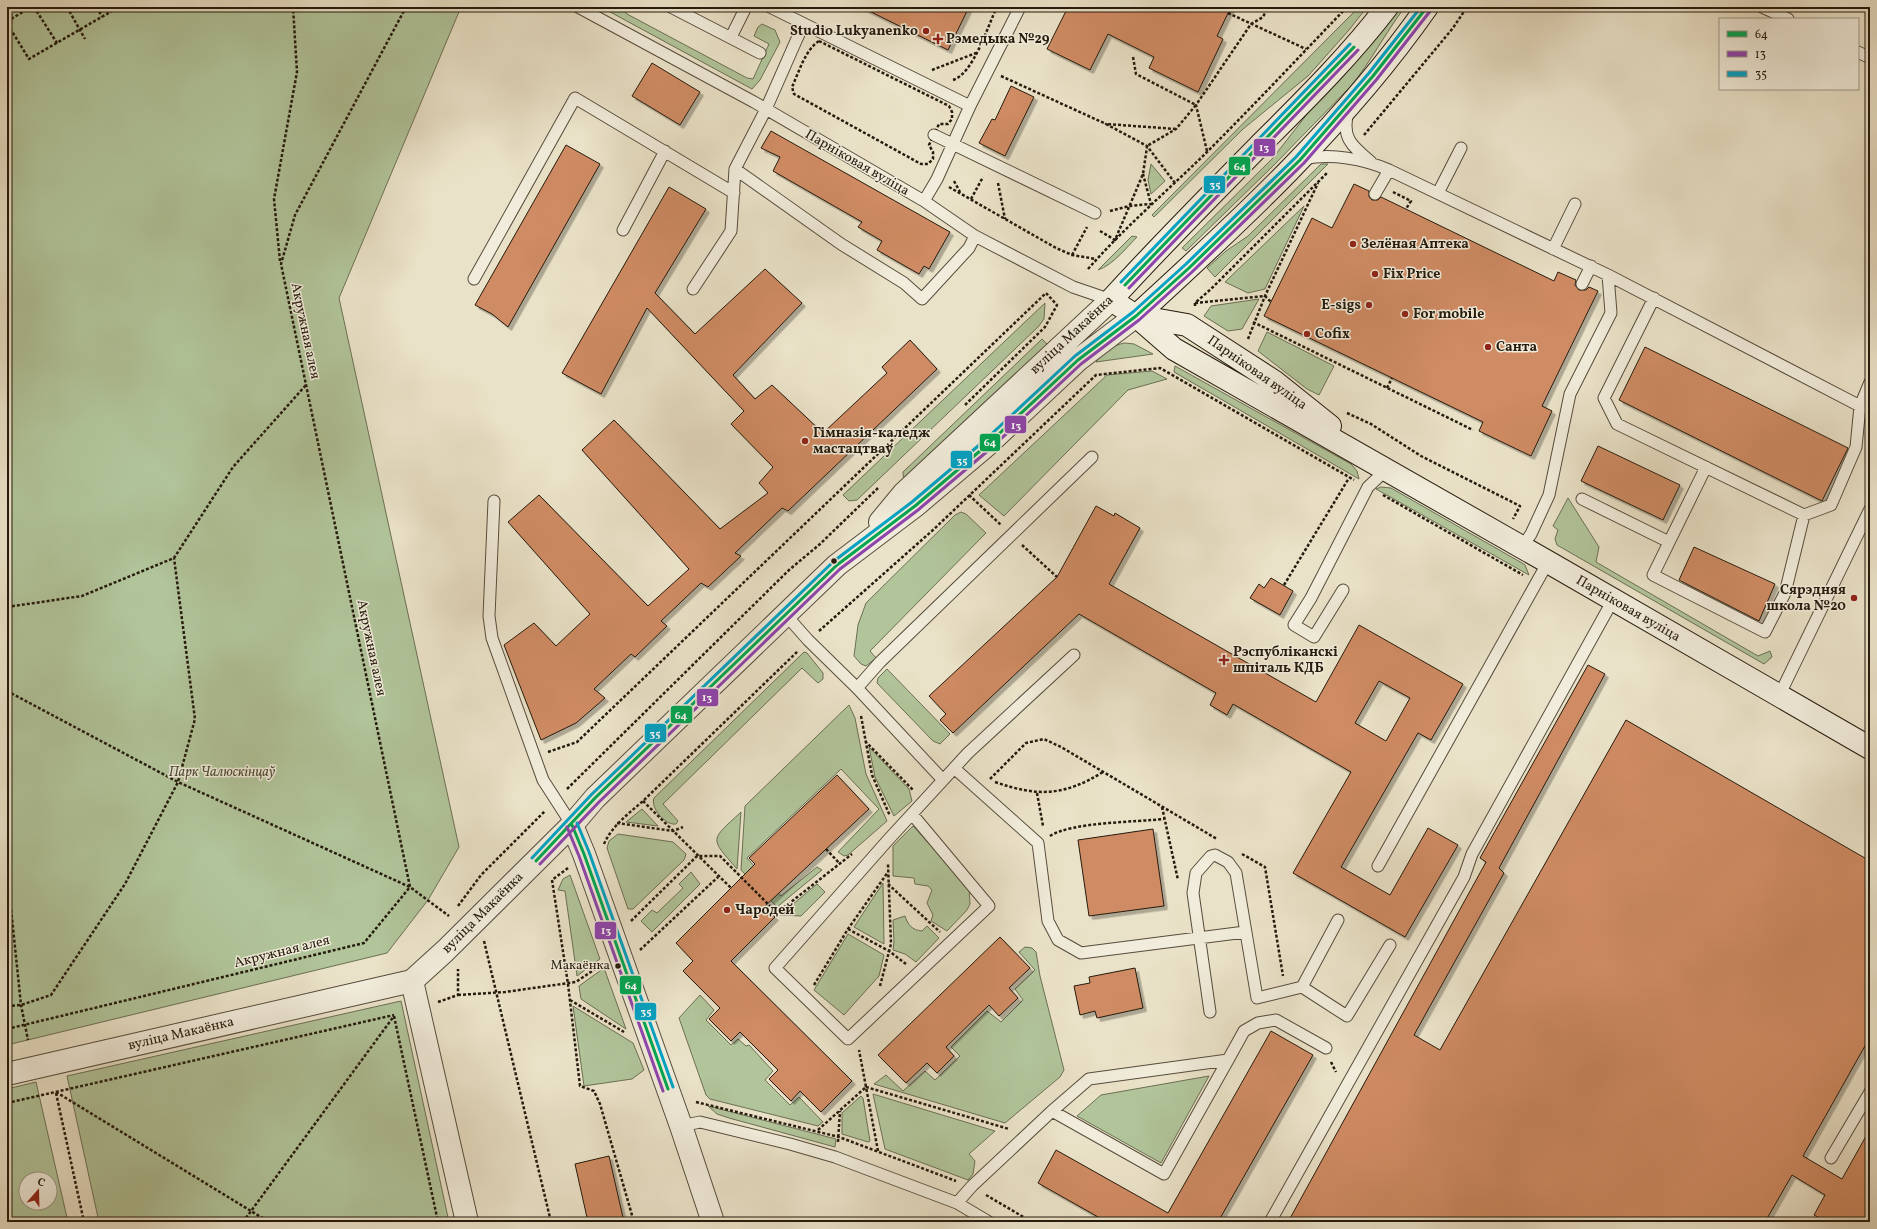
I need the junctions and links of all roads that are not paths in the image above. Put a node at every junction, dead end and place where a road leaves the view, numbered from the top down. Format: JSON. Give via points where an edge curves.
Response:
{"nodes":[{"id":1,"x":578,"y":7,"type":"edge"},
{"id":2,"x":671,"y":7,"type":"edge"},
{"id":3,"x":746,"y":7,"type":"edge"},
{"id":4,"x":770,"y":7,"type":"edge"},
{"id":5,"x":1020,"y":7,"type":"edge"},
{"id":6,"x":1387,"y":7,"type":"edge"},
{"id":7,"x":1427,"y":7,"type":"edge"},
{"id":8,"x":1762,"y":7,"type":"edge"},
{"id":9,"x":1786,"y":18,"type":"edge"},
{"id":10,"x":803,"y":25,"type":"junction"},
{"id":11,"x":731,"y":37,"type":"junction"},
{"id":12,"x":760,"y":52,"type":"dead end"},
{"id":13,"x":1859,"y":52,"type":"edge"},
{"id":14,"x":1870,"y":58,"type":"edge"},
{"id":15,"x":1350,"y":103,"type":"junction"},
{"id":16,"x":970,"y":106,"type":"junction"},
{"id":17,"x":766,"y":109,"type":"junction"},
{"id":18,"x":934,"y":134,"type":"road end"},
{"id":19,"x":953,"y":144,"type":"junction"},
{"id":20,"x":1462,"y":148,"type":"dead end"},
{"id":21,"x":665,"y":151,"type":"junction"},
{"id":22,"x":1300,"y":160,"type":"junction"},
{"id":23,"x":1371,"y":162,"type":"junction"},
{"id":24,"x":735,"y":169,"type":"junction"},
{"id":25,"x":1388,"y":170,"type":"junction"},
{"id":26,"x":734,"y":193,"type":"junction"},
{"id":27,"x":1438,"y":193,"type":"junction"},
{"id":28,"x":1375,"y":194,"type":"dead end"},
{"id":29,"x":924,"y":202,"type":"junction"},
{"id":30,"x":1575,"y":204,"type":"dead end"},
{"id":31,"x":1095,"y":213,"type":"dead end"},
{"id":32,"x":623,"y":230,"type":"dead end"},
{"id":33,"x":975,"y":236,"type":"junction"},
{"id":34,"x":1553,"y":248,"type":"junction"},
{"id":35,"x":1591,"y":266,"type":"junction"},
{"id":36,"x":1608,"y":275,"type":"junction"},
{"id":37,"x":474,"y":279,"type":"dead end"},
{"id":38,"x":1582,"y":284,"type":"dead end"},
{"id":39,"x":693,"y":289,"type":"dead end"},
{"id":40,"x":1654,"y":298,"type":"junction"},
{"id":41,"x":1111,"y":300,"type":"junction"},
{"id":42,"x":1136,"y":316,"type":"junction"},
{"id":43,"x":1870,"y":382,"type":"edge"},
{"id":44,"x":1860,"y":406,"type":"junction"},
{"id":45,"x":1092,"y":457,"type":"dead end"},
{"id":46,"x":1706,"y":467,"type":"junction"},
{"id":47,"x":1386,"y":470,"type":"junction"},
{"id":48,"x":1582,"y":499,"type":"dead end"},
{"id":49,"x":494,"y":501,"type":"dead end"},
{"id":50,"x":1870,"y":509,"type":"edge"},
{"id":51,"x":1804,"y":515,"type":"junction"},
{"id":52,"x":1669,"y":542,"type":"junction"},
{"id":53,"x":1522,"y":547,"type":"junction"},
{"id":54,"x":852,"y":555,"type":"junction"},
{"id":55,"x":1548,"y":562,"type":"junction"},
{"id":56,"x":1343,"y":590,"type":"dead end"},
{"id":57,"x":1613,"y":600,"type":"junction"},
{"id":58,"x":785,"y":614,"type":"junction"},
{"id":59,"x":1074,"y":655,"type":"dead end"},
{"id":60,"x":857,"y":688,"type":"junction"},
{"id":61,"x":1779,"y":696,"type":"junction"},
{"id":62,"x":1870,"y":748,"type":"edge"},
{"id":63,"x":954,"y":768,"type":"junction"},
{"id":64,"x":944,"y":780,"type":"junction"},
{"id":65,"x":912,"y":814,"type":"junction"},
{"id":66,"x":572,"y":825,"type":"junction"},
{"id":67,"x":1378,"y":866,"type":"dead end"},
{"id":68,"x":1338,"y":920,"type":"dead end"},
{"id":69,"x":1245,"y":932,"type":"junction"},
{"id":70,"x":1199,"y":938,"type":"junction"},
{"id":71,"x":1390,"y":946,"type":"dead end"},
{"id":72,"x":412,"y":981,"type":"junction"},
{"id":73,"x":1302,"y":987,"type":"junction"},
{"id":74,"x":1210,"y":1012,"type":"dead end"},
{"id":75,"x":1326,"y":1048,"type":"dead end"},
{"id":76,"x":1228,"y":1060,"type":"junction"},
{"id":77,"x":7,"y":1074,"type":"edge"},
{"id":78,"x":1870,"y":1092,"type":"edge"},
{"id":79,"x":1052,"y":1111,"type":"junction"},
{"id":80,"x":681,"y":1126,"type":"junction"},
{"id":81,"x":1831,"y":1158,"type":"dead end"},
{"id":82,"x":957,"y":1203,"type":"junction"},
{"id":83,"x":467,"y":1222,"type":"edge"},
{"id":84,"x":713,"y":1222,"type":"edge"},
{"id":85,"x":989,"y":1222,"type":"edge"},
{"id":86,"x":1270,"y":1222,"type":"edge"}],
"edges":[{"from":1,"to":17,"type":"lane","name":"Парніковая вуліца"},
{"from":2,"to":11,"type":"lane"},
{"from":3,"to":11,"type":"lane"},
{"from":4,"to":10,"type":"lane"},
{"from":5,"to":16,"type":"lane"},
{"from":6,"to":41,"type":"street","name":"вуліца Макаёнка","via":[[1366,35],[1328,76],[1162,244]]},
{"from":7,"to":15,"type":"street","name":"вуліца Макаёнка"},
{"from":8,"to":9,"type":"lane"},
{"from":10,"to":16,"type":"lane"},
{"from":10,"to":17,"type":"lane"},
{"from":11,"to":12,"type":"lane"},
{"from":13,"to":14,"type":"lane"},
{"from":15,"to":22,"type":"street","name":"вуліца Макаёнка"},
{"from":15,"to":23,"type":"lane","via":[[1345,129],[1348,139],[1353,147]]},
{"from":16,"to":19,"type":"lane"},
{"from":17,"to":24,"type":"lane"},
{"from":17,"to":29,"type":"lane","name":"Парніковая вуліца"},
{"from":18,"to":19,"type":"lane"},
{"from":19,"to":29,"type":"lane"},
{"from":19,"to":31,"type":"lane"},
{"from":20,"to":27,"type":"lane"},
{"from":21,"to":26,"type":"lane"},
{"from":21,"to":32,"type":"lane"},
{"from":21,"to":37,"type":"lane","via":[[575,98]]},
{"from":22,"to":23,"type":"lane","via":[[1324,156]]},
{"from":22,"to":42,"type":"street","name":"вуліца Макаёнка"},
{"from":23,"to":25,"type":"lane"},
{"from":24,"to":26,"type":"lane"},
{"from":24,"to":33,"type":"lane","via":[[841,244],[904,283],[922,299],[969,248]]},
{"from":25,"to":27,"type":"lane"},
{"from":25,"to":28,"type":"lane"},
{"from":26,"to":39,"type":"lane","via":[[731,231]]},
{"from":27,"to":34,"type":"lane"},
{"from":29,"to":33,"type":"lane","name":"Парніковая вуліца"},
{"from":30,"to":34,"type":"lane"},
{"from":33,"to":41,"type":"lane","name":"Парніковая вуліца","via":[[1073,287]]},
{"from":34,"to":35,"type":"lane"},
{"from":35,"to":36,"type":"lane"},
{"from":35,"to":38,"type":"lane"},
{"from":36,"to":40,"type":"lane"},
{"from":36,"to":53,"type":"lane","via":[[1611,313],[1570,394],[1549,495]]},
{"from":40,"to":44,"type":"lane"},
{"from":40,"to":46,"type":"lane","via":[[1604,398],[1617,424]]},
{"from":41,"to":42,"type":"street","name":"Парніковая вуліца"},
{"from":41,"to":54,"type":"street","name":"вуліца Макаёнка","via":[[904,493]]},
{"from":42,"to":47,"type":"street","name":"Парніковая вуліца","via":[[1174,349]]},
{"from":42,"to":54,"type":"street","name":"вуліца Макаёнка","via":[[1078,360],[987,445]]},
{"from":43,"to":44,"type":"lane"},
{"from":44,"to":51,"type":"lane","via":[[1856,447],[1831,505]]},
{"from":45,"to":60,"type":"lane","via":[[880,662]]},
{"from":46,"to":51,"type":"lane"},
{"from":46,"to":52,"type":"lane"},
{"from":47,"to":53,"type":"street","name":"Парніковая вуліца"},
{"from":47,"to":56,"type":"lane","via":[[1368,487],[1294,626],[1314,637]]},
{"from":48,"to":52,"type":"lane"},
{"from":49,"to":66,"type":"lane","via":[[489,616],[492,638],[543,780]]},
{"from":50,"to":61,"type":"lane"},
{"from":51,"to":52,"type":"lane","via":[[1784,593],[1765,632],[1653,575]]},
{"from":53,"to":55,"type":"street","name":"Парніковая вуліца"},
{"from":54,"to":58,"type":"street","name":"вуліца Макаёнка"},
{"from":55,"to":57,"type":"street","name":"Парніковая вуліца"},
{"from":55,"to":67,"type":"lane"},
{"from":57,"to":61,"type":"street","name":"Парніковая вуліца"},
{"from":57,"to":86,"type":"lane","via":[[1472,854],[1464,877]]},
{"from":58,"to":60,"type":"lane"},
{"from":58,"to":66,"type":"street","name":"вуліца Макаёнка","via":[[595,798]]},
{"from":59,"to":63,"type":"lane"},
{"from":60,"to":64,"type":"lane"},
{"from":61,"to":62,"type":"street","name":"Парніковая вуліца"},
{"from":63,"to":64,"type":"lane"},
{"from":63,"to":70,"type":"lane","via":[[1038,843],[1048,921],[1058,940],[1081,953]]},
{"from":64,"to":65,"type":"lane"},
{"from":65,"to":65,"type":"lane","via":[[989,906],[848,1039],[775,968]]},
{"from":66,"to":72,"type":"street","name":"вуліца Макаёнка","via":[[446,951]]},
{"from":66,"to":80,"type":"street"},
{"from":68,"to":73,"type":"lane"},
{"from":69,"to":70,"type":"lane"},
{"from":69,"to":70,"type":"lane","via":[[1236,873],[1228,862],[1215,854],[1196,873],[1193,893]]},
{"from":69,"to":73,"type":"lane","via":[[1257,998]]},
{"from":70,"to":74,"type":"lane"},
{"from":71,"to":73,"type":"lane","via":[[1347,1016]]},
{"from":72,"to":77,"type":"street","name":"вуліца Макаёнка"},
{"from":72,"to":83,"type":"street"},
{"from":75,"to":76,"type":"lane","via":[[1276,1020],[1258,1023],[1244,1031]]},
{"from":76,"to":79,"type":"lane","via":[[1089,1080]]},
{"from":76,"to":79,"type":"lane","via":[[1164,1174]]},
{"from":78,"to":81,"type":"lane"},
{"from":79,"to":82,"type":"lane"},
{"from":80,"to":82,"type":"lane","via":[[700,1122],[790,1144],[835,1157]]},
{"from":80,"to":84,"type":"street"},
{"from":82,"to":85,"type":"lane"}]}
